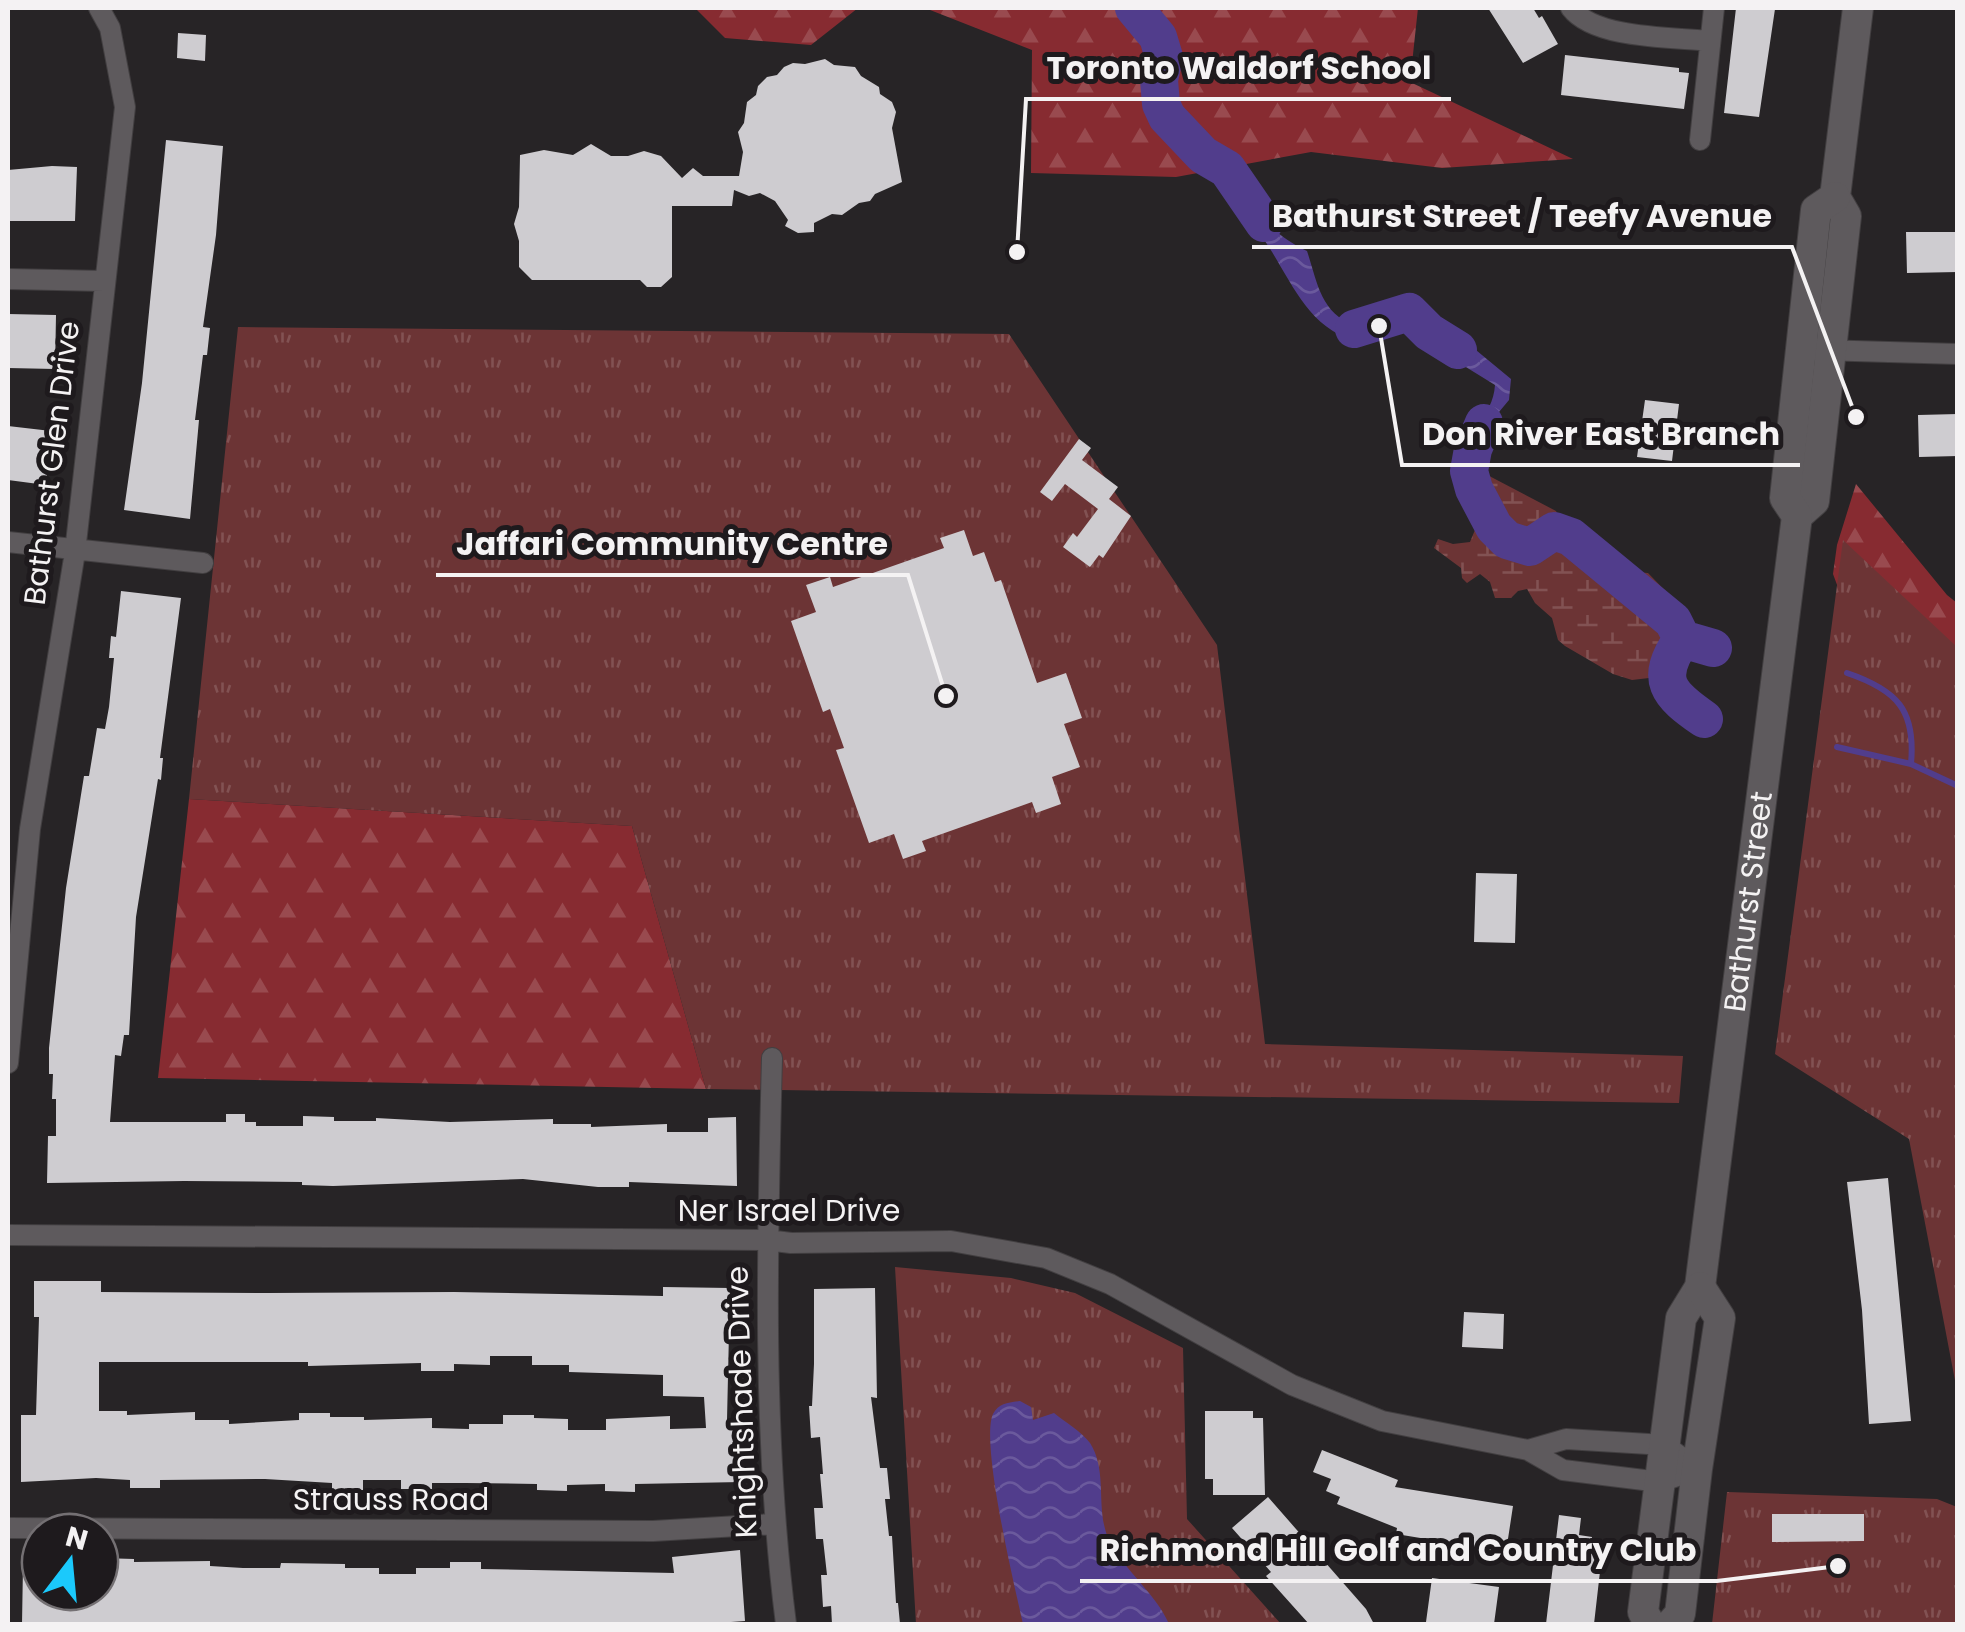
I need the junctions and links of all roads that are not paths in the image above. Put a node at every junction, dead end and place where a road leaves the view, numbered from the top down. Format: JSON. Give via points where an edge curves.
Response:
{"nodes":[{"id":1,"x":99,"y":8,"type":"edge"},
{"id":2,"x":1570,"y":8,"type":"edge"},
{"id":3,"x":1714,"y":8,"type":"edge"},
{"id":4,"x":1858,"y":8,"type":"edge"},
{"id":5,"x":1710,"y":41,"type":"junction"},
{"id":6,"x":1700,"y":140,"type":"dead end"},
{"id":7,"x":1835,"y":197,"type":"junction"},
{"id":8,"x":8,"y":279,"type":"edge"},
{"id":9,"x":104,"y":282,"type":"junction"},
{"id":10,"x":1799,"y":349,"type":"junction"},
{"id":11,"x":1830,"y":350,"type":"junction"},
{"id":12,"x":1958,"y":354,"type":"edge"},
{"id":13,"x":1797,"y":516,"type":"junction"},
{"id":14,"x":8,"y":542,"type":"edge"},
{"id":15,"x":75,"y":552,"type":"junction"},
{"id":16,"x":202,"y":564,"type":"dead end"},
{"id":17,"x":8,"y":829,"type":"edge"},
{"id":18,"x":30,"y":829,"type":"junction"},
{"id":19,"x":772,"y":1058,"type":"dead end"},
{"id":20,"x":8,"y":1063,"type":"edge"},
{"id":21,"x":8,"y":1235,"type":"edge"},
{"id":22,"x":767,"y":1240,"type":"junction"},
{"id":23,"x":1700,"y":1287,"type":"junction"},
{"id":24,"x":1665,"y":1445,"type":"junction"},
{"id":25,"x":1528,"y":1450,"type":"junction"},
{"id":26,"x":1697,"y":1469,"type":"junction"},
{"id":27,"x":1660,"y":1482,"type":"junction"},
{"id":28,"x":773,"y":1524,"type":"junction"},
{"id":29,"x":8,"y":1528,"type":"edge"},
{"id":30,"x":786,"y":1624,"type":"edge"},
{"id":31,"x":1650,"y":1624,"type":"edge"},
{"id":32,"x":1671,"y":1624,"type":"edge"}],
"edges":[{"from":1,"to":9,"type":"street","name":"Bathurst Glen Drive","via":[[110,28],[125,108]]},
{"from":2,"to":5,"type":"street","via":[[1603,29]]},
{"from":3,"to":5,"type":"street"},
{"from":4,"to":7,"type":"main road","name":"Bathurst Street"},
{"from":5,"to":6,"type":"street"},
{"from":7,"to":10,"type":"main road","name":"Bathurst Street","via":[[1816,210]]},
{"from":7,"to":11,"type":"main road","name":"Bathurst Street","via":[[1846,216]]},
{"from":8,"to":9,"type":"street"},
{"from":9,"to":15,"type":"street","name":"Bathurst Glen Drive"},
{"from":10,"to":11,"type":"street"},
{"from":10,"to":13,"type":"main road","name":"Bathurst Street","via":[[1785,498]]},
{"from":11,"to":12,"type":"street"},
{"from":11,"to":13,"type":"main road","name":"Bathurst Street","via":[[1814,501]]},
{"from":13,"to":23,"type":"main road","name":"Bathurst Street"},
{"from":14,"to":15,"type":"street"},
{"from":15,"to":16,"type":"street"},
{"from":15,"to":18,"type":"street","name":"Bathurst Glen Drive"},
{"from":17,"to":18,"type":"street"},
{"from":18,"to":20,"type":"street","name":"Bathurst Glen Drive"},
{"from":19,"to":22,"type":"street","name":"Knightshade Drive"},
{"from":21,"to":22,"type":"street","name":"Ner Israel Drive"},
{"from":22,"to":25,"type":"street","name":"Ner Israel Drive","via":[[951,1241],[1046,1258],[1110,1284],[1292,1385],[1364,1414]]},
{"from":22,"to":28,"type":"street","name":"Knightshade Drive"},
{"from":23,"to":24,"type":"main road","name":"Bathurst Street","via":[[1681,1318]]},
{"from":23,"to":26,"type":"main road","name":"Bathurst Street","via":[[1720,1318]]},
{"from":24,"to":25,"type":"street","name":"Ner Israel Drive","via":[[1566,1439]]},
{"from":24,"to":26,"type":"street"},
{"from":24,"to":27,"type":"main road","name":"Bathurst Street"},
{"from":25,"to":27,"type":"street","name":"Ner Israel Drive","via":[[1564,1470]]},
{"from":26,"to":27,"type":"street","name":"Ner Israel Drive"},
{"from":26,"to":32,"type":"main road","name":"Bathurst Street","via":[[1680,1614]]},
{"from":27,"to":31,"type":"main road","name":"Bathurst Street","via":[[1643,1612]]},
{"from":28,"to":29,"type":"street","name":"Strauss Road","via":[[653,1531]]},
{"from":28,"to":30,"type":"street","name":"Knightshade Drive"}]}
